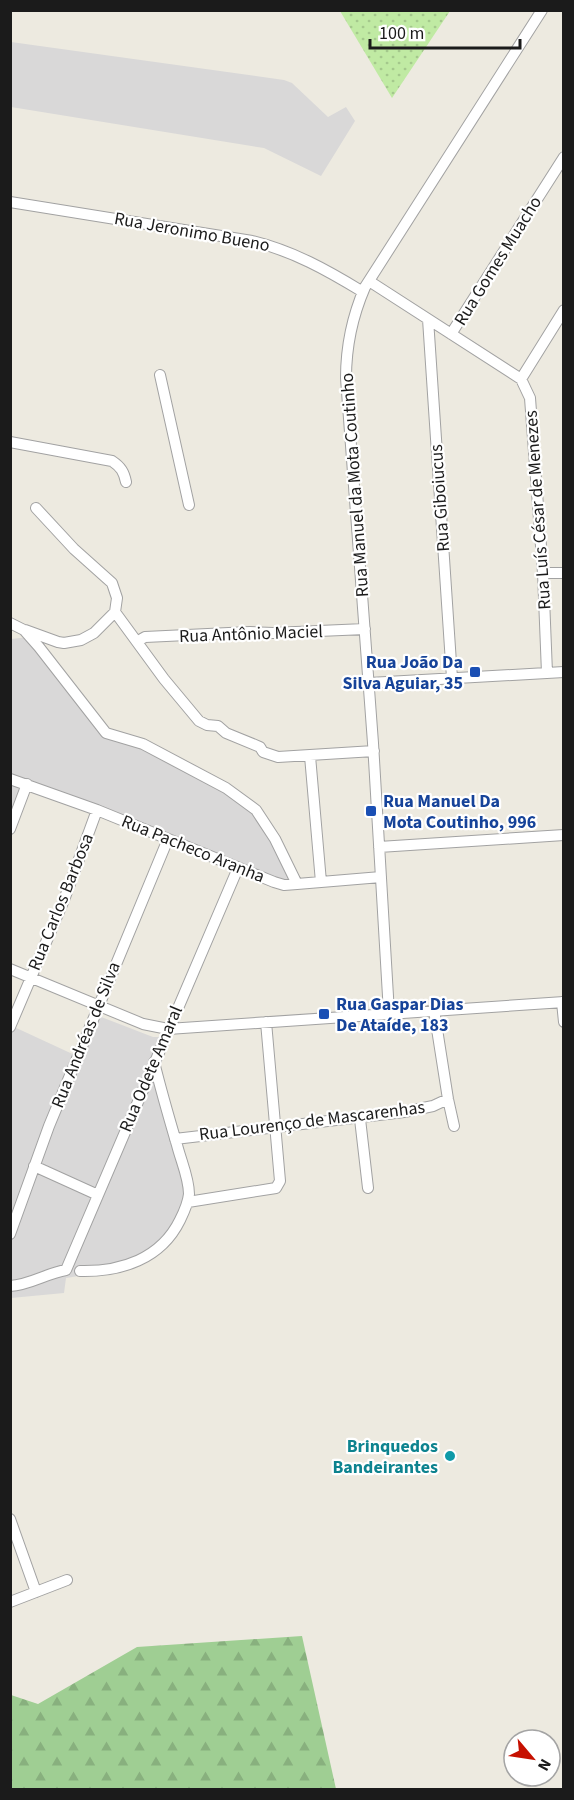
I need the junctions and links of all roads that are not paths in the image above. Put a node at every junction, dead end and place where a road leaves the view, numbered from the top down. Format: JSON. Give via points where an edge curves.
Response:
{"nodes":[{"id":1,"x":542,"y":10,"type":"edge"},
{"id":2,"x":564,"y":157,"type":"edge"},
{"id":3,"x":10,"y":202,"type":"edge"},
{"id":4,"x":369,"y":281,"type":"junction"},
{"id":5,"x":363,"y":292,"type":"junction"},
{"id":6,"x":564,"y":310,"type":"edge"},
{"id":7,"x":428,"y":318,"type":"junction"},
{"id":8,"x":559,"y":326,"type":"edge"},
{"id":9,"x":451,"y":334,"type":"junction"},
{"id":10,"x":160,"y":375,"type":"dead end"},
{"id":11,"x":521,"y":379,"type":"junction"},
{"id":12,"x":10,"y":442,"type":"edge"},
{"id":13,"x":126,"y":482,"type":"dead end"},
{"id":14,"x":189,"y":505,"type":"dead end"},
{"id":15,"x":36,"y":508,"type":"dead end"},
{"id":16,"x":543,"y":573,"type":"junction"},
{"id":17,"x":564,"y":573,"type":"edge"},
{"id":18,"x":115,"y":612,"type":"junction"},
{"id":19,"x":11,"y":625,"type":"edge"},
{"id":20,"x":365,"y":629,"type":"junction"},
{"id":21,"x":24,"y":630,"type":"junction"},
{"id":22,"x":138,"y":641,"type":"junction"},
{"id":23,"x":564,"y":672,"type":"edge"},
{"id":24,"x":547,"y":673,"type":"junction"},
{"id":25,"x":452,"y":678,"type":"junction"},
{"id":26,"x":369,"y":683,"type":"junction"},
{"id":27,"x":374,"y":751,"type":"junction"},
{"id":28,"x":310,"y":756,"type":"junction"},
{"id":29,"x":10,"y":779,"type":"edge"},
{"id":30,"x":27,"y":784,"type":"junction"},
{"id":31,"x":97,"y":810,"type":"junction"},
{"id":32,"x":10,"y":830,"type":"edge"},
{"id":33,"x":564,"y":835,"type":"edge"},
{"id":34,"x":168,"y":839,"type":"junction"},
{"id":35,"x":380,"y":847,"type":"junction"},
{"id":36,"x":238,"y":868,"type":"junction"},
{"id":37,"x":381,"y":876,"type":"junction"},
{"id":38,"x":321,"y":882,"type":"junction"},
{"id":39,"x":297,"y":884,"type":"junction"},
{"id":40,"x":10,"y":969,"type":"edge"},
{"id":41,"x":31,"y":978,"type":"junction"},
{"id":42,"x":563,"y":1002,"type":"edge"},
{"id":43,"x":98,"y":1005,"type":"junction"},
{"id":44,"x":434,"y":1010,"type":"junction"},
{"id":45,"x":389,"y":1013,"type":"junction"},
{"id":46,"x":266,"y":1022,"type":"junction"},
{"id":47,"x":564,"y":1022,"type":"edge"},
{"id":48,"x":10,"y":1027,"type":"edge"},
{"id":49,"x":168,"y":1029,"type":"junction"},
{"id":50,"x":154,"y":1062,"type":"junction"},
{"id":51,"x":447,"y":1099,"type":"junction"},
{"id":52,"x":360,"y":1119,"type":"junction"},
{"id":53,"x":276,"y":1126,"type":"junction"},
{"id":54,"x":454,"y":1126,"type":"dead end"},
{"id":55,"x":175,"y":1139,"type":"junction"},
{"id":56,"x":34,"y":1166,"type":"junction"},
{"id":57,"x":368,"y":1188,"type":"dead end"},
{"id":58,"x":98,"y":1195,"type":"junction"},
{"id":59,"x":188,"y":1202,"type":"junction"},
{"id":60,"x":10,"y":1234,"type":"edge"},
{"id":61,"x":80,"y":1271,"type":"dead end"},
{"id":62,"x":10,"y":1286,"type":"edge"},
{"id":63,"x":10,"y":1519,"type":"edge"},
{"id":64,"x":67,"y":1580,"type":"dead end"},
{"id":65,"x":36,"y":1592,"type":"junction"},
{"id":66,"x":10,"y":1602,"type":"edge"}],
"edges":[{"from":1,"to":4,"type":"street","name":"Rua Manuel da Mota Coutinho"},
{"from":2,"to":9,"type":"street","name":"Rua Gomes Muacho"},
{"from":3,"to":5,"type":"street","name":"Rua Jeronimo Bueno","via":[[274,246],[320,266]]},
{"from":4,"to":5,"type":"street","name":"Rua Manuel da Mota Coutinho"},
{"from":4,"to":7,"type":"street"},
{"from":5,"to":20,"type":"street","name":"Rua Manuel da Mota Coutinho","via":[[347,345],[346,378]]},
{"from":6,"to":8,"type":"street"},
{"from":7,"to":9,"type":"street"},
{"from":7,"to":25,"type":"street","name":"Rua Giboiucus"},
{"from":8,"to":11,"type":"street"},
{"from":9,"to":11,"type":"street"},
{"from":10,"to":14,"type":"street"},
{"from":11,"to":16,"type":"street","name":"Rua Luís César de Menezes","via":[[530,398]]},
{"from":12,"to":13,"type":"street","via":[[112,461],[124,472]]},
{"from":15,"to":18,"type":"street","via":[[111,583],[117,598]]},
{"from":16,"to":17,"type":"street"},
{"from":16,"to":24,"type":"street","name":"Rua Luís César de Menezes"},
{"from":18,"to":21,"type":"street","via":[[94,633],[77,641],[58,642]]},
{"from":18,"to":22,"type":"street"},
{"from":19,"to":21,"type":"street"},
{"from":20,"to":22,"type":"street","name":"Rua Antônio Maciel","via":[[145,637]]},
{"from":20,"to":26,"type":"street","name":"Rua Manuel da Mota Coutinho"},
{"from":21,"to":39,"type":"street","via":[[106,733],[143,744],[226,788],[256,810]]},
{"from":22,"to":28,"type":"street","via":[[199,721],[218,726],[273,756]]},
{"from":23,"to":24,"type":"street"},
{"from":24,"to":25,"type":"street"},
{"from":25,"to":26,"type":"street"},
{"from":26,"to":27,"type":"street","name":"Rua Manuel da Mota Coutinho"},
{"from":27,"to":28,"type":"street"},
{"from":27,"to":35,"type":"street","name":"Rua Manuel da Mota Coutinho"},
{"from":28,"to":38,"type":"street"},
{"from":29,"to":30,"type":"street","name":"Rua Pacheco Aranha"},
{"from":30,"to":31,"type":"street","name":"Rua Pacheco Aranha"},
{"from":30,"to":32,"type":"street"},
{"from":31,"to":34,"type":"street","name":"Rua Pacheco Aranha"},
{"from":31,"to":41,"type":"street","name":"Rua Carlos Barbosa"},
{"from":33,"to":35,"type":"street"},
{"from":34,"to":36,"type":"street","name":"Rua Pacheco Aranha"},
{"from":34,"to":43,"type":"street","name":"Rua Andréas de Silva"},
{"from":35,"to":37,"type":"street","name":"Rua Manuel da Mota Coutinho"},
{"from":36,"to":39,"type":"street","name":"Rua Pacheco Aranha","via":[[284,885]]},
{"from":36,"to":49,"type":"street","name":"Rua Odete Amaral"},
{"from":37,"to":38,"type":"street","name":"Rua Pacheco Aranha"},
{"from":37,"to":45,"type":"street","name":"Rua Manuel da Mota Coutinho"},
{"from":38,"to":39,"type":"street","name":"Rua Pacheco Aranha"},
{"from":40,"to":41,"type":"street"},
{"from":41,"to":43,"type":"street"},
{"from":41,"to":48,"type":"street","name":"Rua Carlos Barbosa"},
{"from":42,"to":44,"type":"street"},
{"from":42,"to":47,"type":"street"},
{"from":43,"to":49,"type":"street","via":[[143,1024]]},
{"from":43,"to":56,"type":"street","name":"Rua Andréas de Silva"},
{"from":44,"to":45,"type":"street"},
{"from":44,"to":51,"type":"street"},
{"from":45,"to":46,"type":"street"},
{"from":46,"to":49,"type":"street"},
{"from":46,"to":53,"type":"street"},
{"from":49,"to":50,"type":"street","name":"Rua Odete Amaral"},
{"from":50,"to":55,"type":"street"},
{"from":50,"to":58,"type":"street","name":"Rua Odete Amaral"},
{"from":51,"to":52,"type":"street","name":"Rua Lourenço de Mascarenhas","via":[[433,1106]]},
{"from":51,"to":54,"type":"street"},
{"from":52,"to":53,"type":"street","name":"Rua Lourenço de Mascarenhas"},
{"from":52,"to":57,"type":"street"},
{"from":53,"to":55,"type":"street","name":"Rua Lourenço de Mascarenhas"},
{"from":53,"to":59,"type":"street","via":[[280,1181],[276,1188]]},
{"from":55,"to":59,"type":"street"},
{"from":56,"to":58,"type":"street"},
{"from":56,"to":60,"type":"street","name":"Rua Andréas de Silva"},
{"from":58,"to":62,"type":"street","name":"Rua Odete Amaral","via":[[66,1270]]},
{"from":59,"to":61,"type":"street","via":[[170,1237],[152,1253],[118,1268]]},
{"from":63,"to":65,"type":"street"},
{"from":64,"to":65,"type":"street"},
{"from":65,"to":66,"type":"street"}]}
